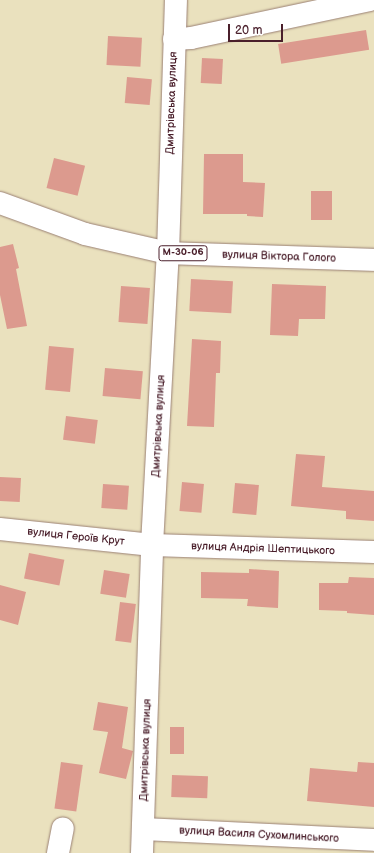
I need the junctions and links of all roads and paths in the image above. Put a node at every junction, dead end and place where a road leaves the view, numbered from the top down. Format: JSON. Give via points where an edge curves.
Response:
{"nodes":[{"id":1,"x":176,"y":0,"type":"edge"},
{"id":2,"x":370,"y":0,"type":"edge"},
{"id":3,"x":174,"y":40,"type":"junction"},
{"id":4,"x":0,"y":203,"type":"edge"},
{"id":5,"x":168,"y":253,"type":"junction"},
{"id":6,"x":374,"y":260,"type":"edge"},
{"id":7,"x":0,"y":529,"type":"edge"},
{"id":8,"x":152,"y":545,"type":"junction"},
{"id":9,"x":374,"y":552,"type":"edge"},
{"id":10,"x":64,"y":828,"type":"dead end"},
{"id":11,"x":143,"y":829,"type":"junction"},
{"id":12,"x":374,"y":840,"type":"edge"},
{"id":13,"x":58,"y":853,"type":"edge"},
{"id":14,"x":142,"y":853,"type":"edge"}],
"edges":[{"from":1,"to":3,"type":"street","name":"Дмитрівська вулиця"},
{"from":2,"to":3,"type":"street"},
{"from":3,"to":5,"type":"street","name":"Дмитрівська вулиця"},
{"from":4,"to":5,"type":"street","name":"вулиця Віктора Голого","number":"М-30-06","via":[[85,234]]},
{"from":5,"to":6,"type":"street","name":"вулиця Віктора Голого","number":"М-30-06"},
{"from":5,"to":8,"type":"street","name":"Дмитрівська вулиця"},
{"from":7,"to":8,"type":"street","name":"вулиця Героїв Крут"},
{"from":8,"to":9,"type":"street","name":"вулиця Андрія Шептицького"},
{"from":8,"to":11,"type":"street","name":"Дмитрівська вулиця"},
{"from":10,"to":13,"type":"street"},
{"from":11,"to":12,"type":"street","name":"вулиця Василя Сухомлинського"},
{"from":11,"to":14,"type":"street","name":"Дмитрівська вулиця"}]}
